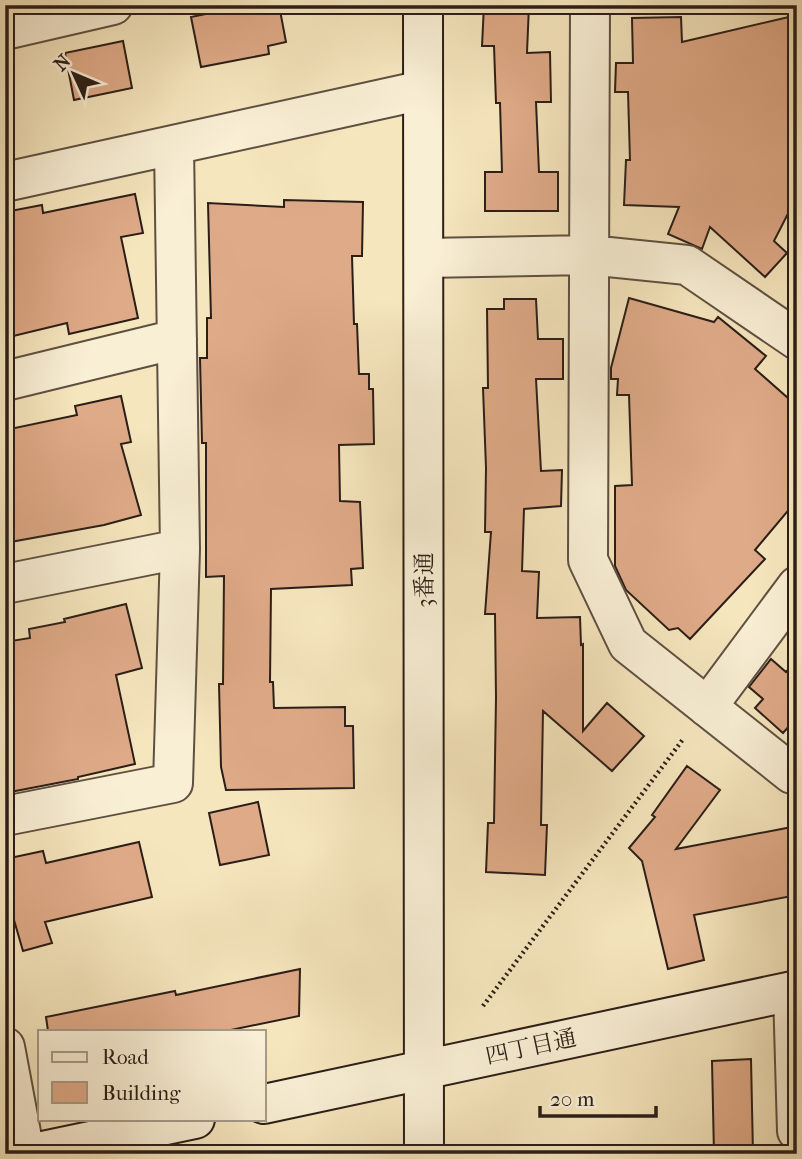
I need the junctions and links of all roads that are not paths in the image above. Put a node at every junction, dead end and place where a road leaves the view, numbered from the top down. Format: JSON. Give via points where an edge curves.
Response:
{"nodes":[{"id":1,"x":113,"y":5,"type":"edge"},
{"id":2,"x":423,"y":5,"type":"edge"},
{"id":3,"x":590,"y":5,"type":"edge"},
{"id":4,"x":5,"y":30,"type":"edge"},
{"id":5,"x":424,"y":90,"type":"junction"},
{"id":6,"x":174,"y":146,"type":"junction"},
{"id":7,"x":5,"y":182,"type":"edge"},
{"id":8,"x":589,"y":255,"type":"junction"},
{"id":9,"x":424,"y":258,"type":"junction"},
{"id":10,"x":177,"y":339,"type":"junction"},
{"id":11,"x":797,"y":340,"type":"edge"},
{"id":12,"x":5,"y":381,"type":"edge"},
{"id":13,"x":180,"y":549,"type":"junction"},
{"id":14,"x":5,"y":584,"type":"edge"},
{"id":15,"x":797,"y":586,"type":"edge"},
{"id":16,"x":707,"y":707,"type":"junction"},
{"id":17,"x":797,"y":775,"type":"edge"},
{"id":18,"x":5,"y":816,"type":"edge"},
{"id":19,"x":795,"y":990,"type":"edge"},
{"id":20,"x":5,"y":1047,"type":"edge"},
{"id":21,"x":425,"y":1070,"type":"junction"},
{"id":22,"x":266,"y":1104,"type":"edge"},
{"id":23,"x":190,"y":1120,"type":"edge"},
{"id":24,"x":797,"y":1130,"type":"edge"},
{"id":25,"x":27,"y":1154,"type":"edge"},
{"id":26,"x":424,"y":1154,"type":"edge"}],
"edges":[{"from":1,"to":4,"type":"street"},
{"from":2,"to":5,"type":"street","name":"3番通"},
{"from":3,"to":8,"type":"street"},
{"from":5,"to":6,"type":"street"},
{"from":5,"to":9,"type":"street","name":"3番通"},
{"from":6,"to":7,"type":"street"},
{"from":6,"to":10,"type":"street"},
{"from":8,"to":9,"type":"street"},
{"from":8,"to":11,"type":"street","via":[[687,265]]},
{"from":8,"to":16,"type":"street","via":[[588,560],[628,644]]},
{"from":9,"to":21,"type":"street","name":"3番通"},
{"from":10,"to":12,"type":"street"},
{"from":10,"to":13,"type":"street"},
{"from":13,"to":14,"type":"street"},
{"from":13,"to":18,"type":"street","via":[[173,783]]},
{"from":15,"to":16,"type":"street"},
{"from":16,"to":17,"type":"street"},
{"from":19,"to":21,"type":"street","name":"四丁目通"},
{"from":19,"to":24,"type":"street"},
{"from":20,"to":25,"type":"street"},
{"from":21,"to":22,"type":"street","name":"四丁目通"},
{"from":21,"to":26,"type":"street","name":"3番通"},
{"from":23,"to":25,"type":"street"}]}
